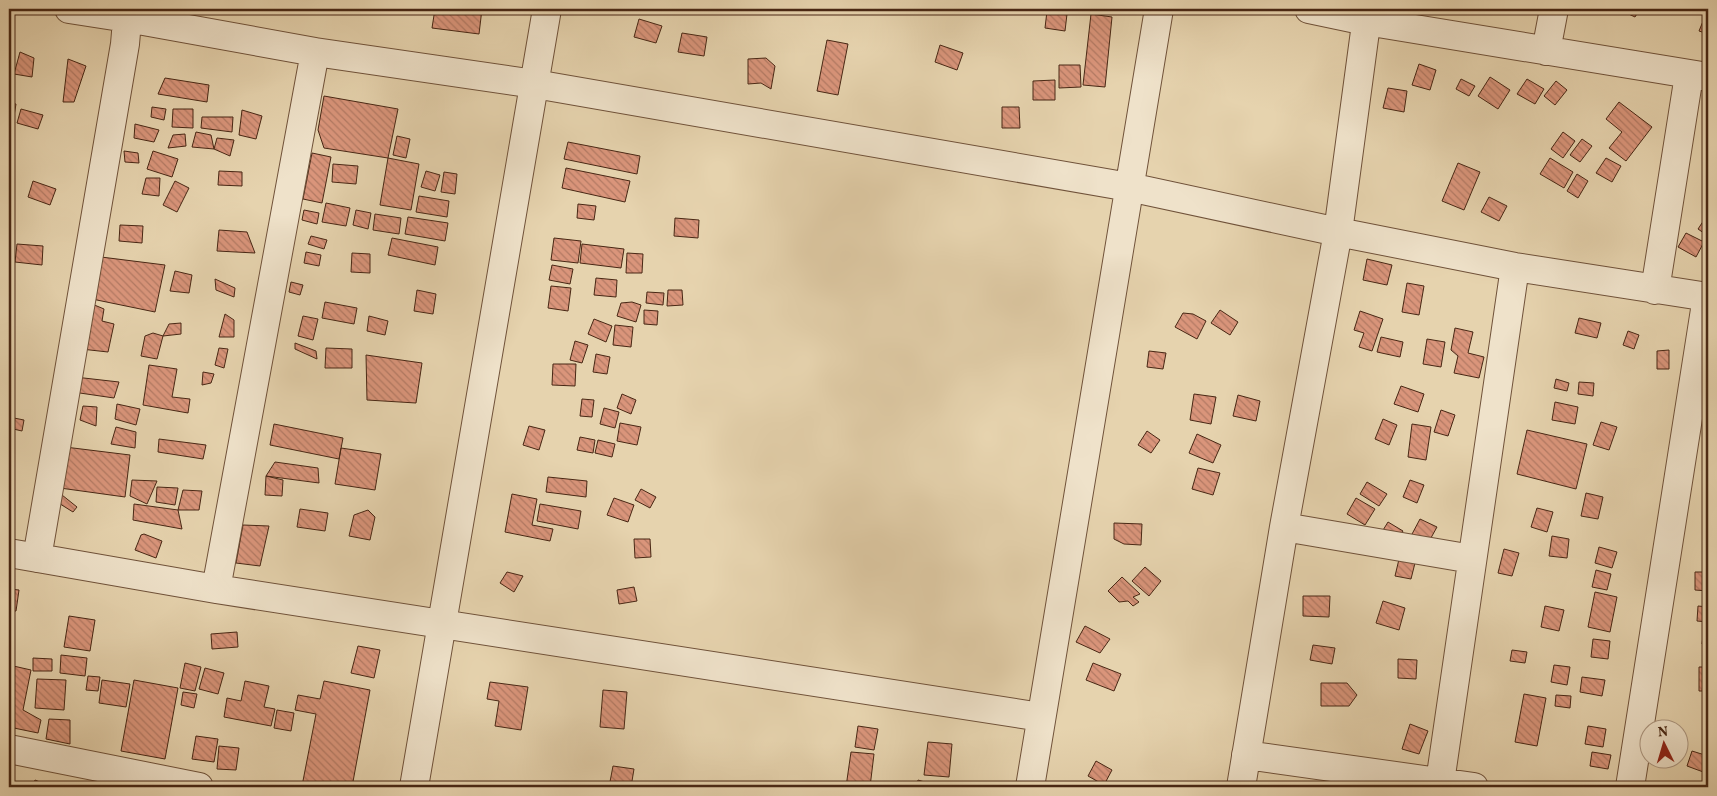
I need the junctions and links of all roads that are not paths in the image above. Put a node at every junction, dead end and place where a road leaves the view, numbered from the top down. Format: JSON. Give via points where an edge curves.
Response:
{"nodes":[{"id":1,"x":69,"y":9,"type":"edge"},
{"id":2,"x":547,"y":9,"type":"edge"},
{"id":3,"x":1159,"y":9,"type":"edge"},
{"id":4,"x":1309,"y":9,"type":"edge"},
{"id":5,"x":1554,"y":9,"type":"edge"},
{"id":6,"x":127,"y":13,"type":"edge"},
{"id":7,"x":1367,"y":15,"type":"edge"},
{"id":8,"x":1546,"y":51,"type":"junction"},
{"id":9,"x":315,"y":52,"type":"junction"},
{"id":10,"x":1698,"y":76,"type":"edge"},
{"id":11,"x":535,"y":84,"type":"junction"},
{"id":12,"x":1129,"y":187,"type":"junction"},
{"id":13,"x":1338,"y":232,"type":"junction"},
{"id":14,"x":1515,"y":267,"type":"junction"},
{"id":15,"x":1655,"y":290,"type":"junction"},
{"id":16,"x":1708,"y":297,"type":"edge"},
{"id":17,"x":1284,"y":526,"type":"junction"},
{"id":18,"x":9,"y":553,"type":"edge"},
{"id":19,"x":37,"y":558,"type":"junction"},
{"id":20,"x":1472,"y":559,"type":"junction"},
{"id":21,"x":216,"y":589,"type":"junction"},
{"id":22,"x":442,"y":624,"type":"junction"},
{"id":23,"x":1041,"y":717,"type":"junction"},
{"id":24,"x":9,"y":749,"type":"edge"},
{"id":25,"x":1246,"y":756,"type":"junction"},
{"id":26,"x":1440,"y":782,"type":"junction"},
{"id":27,"x":199,"y":787,"type":"edge"},
{"id":28,"x":414,"y":787,"type":"edge"},
{"id":29,"x":1030,"y":787,"type":"edge"},
{"id":30,"x":1241,"y":787,"type":"edge"},
{"id":31,"x":1474,"y":787,"type":"edge"},
{"id":32,"x":1630,"y":787,"type":"edge"}],
"edges":[{"from":1,"to":6,"type":"street"},
{"from":2,"to":11,"type":"street"},
{"from":3,"to":12,"type":"street"},
{"from":4,"to":7,"type":"street"},
{"from":5,"to":8,"type":"street"},
{"from":6,"to":9,"type":"street"},
{"from":6,"to":19,"type":"street","via":[[125,44]]},
{"from":7,"to":8,"type":"street"},
{"from":7,"to":13,"type":"street"},
{"from":8,"to":10,"type":"street"},
{"from":9,"to":11,"type":"street"},
{"from":9,"to":21,"type":"street"},
{"from":10,"to":15,"type":"street"},
{"from":11,"to":12,"type":"street"},
{"from":11,"to":22,"type":"street"},
{"from":12,"to":13,"type":"street"},
{"from":12,"to":23,"type":"street"},
{"from":13,"to":14,"type":"street"},
{"from":13,"to":17,"type":"street"},
{"from":14,"to":15,"type":"street"},
{"from":14,"to":20,"type":"street"},
{"from":15,"to":16,"type":"street"},
{"from":16,"to":32,"type":"street"},
{"from":17,"to":20,"type":"street"},
{"from":17,"to":25,"type":"street"},
{"from":18,"to":19,"type":"street"},
{"from":19,"to":21,"type":"street"},
{"from":20,"to":26,"type":"street"},
{"from":21,"to":22,"type":"street"},
{"from":22,"to":23,"type":"street"},
{"from":22,"to":28,"type":"street"},
{"from":23,"to":29,"type":"street"},
{"from":24,"to":27,"type":"street"},
{"from":25,"to":26,"type":"street"},
{"from":25,"to":30,"type":"street"},
{"from":26,"to":31,"type":"street"}]}
